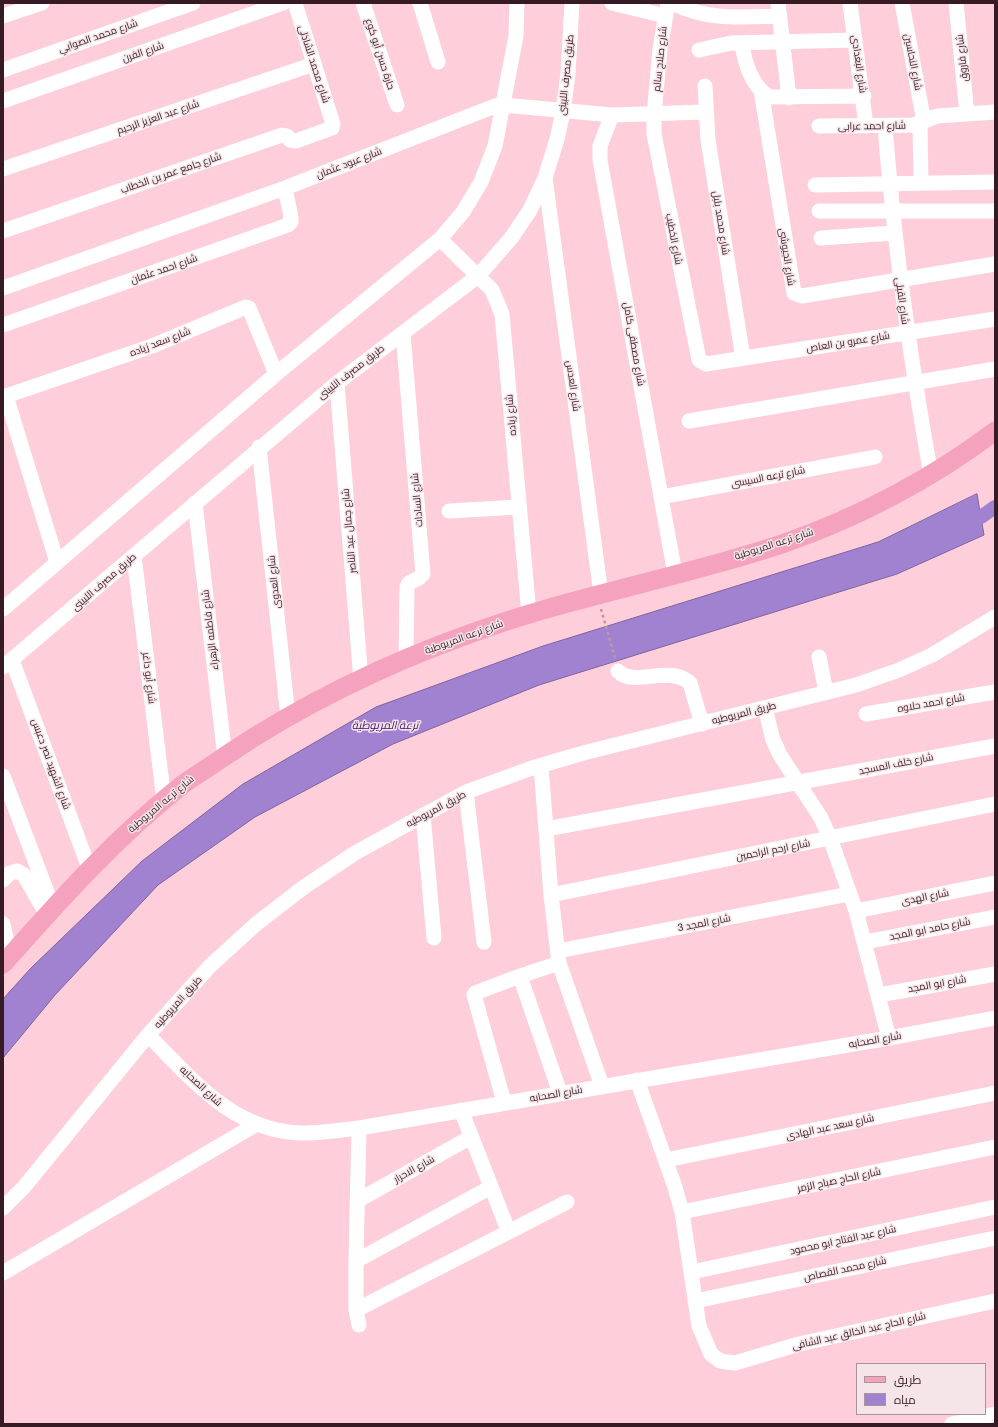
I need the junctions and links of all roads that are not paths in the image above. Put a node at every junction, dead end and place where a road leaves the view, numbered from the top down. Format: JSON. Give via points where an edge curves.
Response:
{"nodes":[{"id":1,"x":42,"y":3,"type":"edge"},
{"id":2,"x":193,"y":3,"type":"edge"},
{"id":3,"x":284,"y":3,"type":"edge"},
{"id":4,"x":295,"y":3,"type":"edge"},
{"id":5,"x":363,"y":3,"type":"edge"},
{"id":6,"x":420,"y":3,"type":"edge"},
{"id":7,"x":518,"y":3,"type":"edge"},
{"id":8,"x":572,"y":3,"type":"edge"},
{"id":9,"x":612,"y":3,"type":"edge"},
{"id":10,"x":850,"y":3,"type":"edge"},
{"id":11,"x":902,"y":3,"type":"edge"},
{"id":12,"x":956,"y":3,"type":"edge"},
{"id":13,"x":668,"y":7,"type":"edge"},
{"id":14,"x":779,"y":10,"type":"edge"},
{"id":15,"x":3,"y":16,"type":"edge"},
{"id":16,"x":855,"y":40,"type":"junction"},
{"id":17,"x":783,"y":41,"type":"junction"},
{"id":18,"x":742,"y":43,"type":"junction"},
{"id":19,"x":698,"y":50,"type":"dead end"},
{"id":20,"x":438,"y":62,"type":"dead end"},
{"id":21,"x":314,"y":64,"type":"junction"},
{"id":22,"x":3,"y":70,"type":"edge"},
{"id":23,"x":705,"y":86,"type":"dead end"},
{"id":24,"x":761,"y":90,"type":"junction"},
{"id":25,"x":864,"y":96,"type":"junction"},
{"id":26,"x":789,"y":98,"type":"junction"},
{"id":27,"x":3,"y":101,"type":"edge"},
{"id":28,"x":397,"y":105,"type":"dead end"},
{"id":29,"x":503,"y":105,"type":"junction"},
{"id":30,"x":563,"y":112,"type":"junction"},
{"id":31,"x":705,"y":112,"type":"junction"},
{"id":32,"x":995,"y":112,"type":"edge"},
{"id":33,"x":967,"y":114,"type":"junction"},
{"id":34,"x":612,"y":115,"type":"junction"},
{"id":35,"x":654,"y":115,"type":"junction"},
{"id":36,"x":922,"y":123,"type":"junction"},
{"id":37,"x":333,"y":124,"type":"joint"},
{"id":38,"x":819,"y":126,"type":"dead end"},
{"id":39,"x":866,"y":126,"type":"junction"},
{"id":40,"x":885,"y":126,"type":"junction"},
{"id":41,"x":3,"y":169,"type":"edge"},
{"id":42,"x":545,"y":178,"type":"junction"},
{"id":43,"x":995,"y":182,"type":"edge"},
{"id":44,"x":921,"y":183,"type":"junction"},
{"id":45,"x":889,"y":184,"type":"junction"},
{"id":46,"x":815,"y":185,"type":"dead end"},
{"id":47,"x":284,"y":188,"type":"junction"},
{"id":48,"x":819,"y":211,"type":"dead end"},
{"id":49,"x":892,"y":211,"type":"junction"},
{"id":50,"x":995,"y":211,"type":"edge"},
{"id":51,"x":3,"y":231,"type":"edge"},
{"id":52,"x":894,"y":233,"type":"junction"},
{"id":53,"x":821,"y":238,"type":"dead end"},
{"id":54,"x":440,"y":239,"type":"junction"},
{"id":55,"x":995,"y":264,"type":"edge"},
{"id":56,"x":478,"y":276,"type":"junction"},
{"id":57,"x":899,"y":280,"type":"junction"},
{"id":58,"x":3,"y":288,"type":"edge"},
{"id":59,"x":995,"y":319,"type":"edge"},
{"id":60,"x":3,"y":325,"type":"edge"},
{"id":61,"x":403,"y":333,"type":"junction"},
{"id":62,"x":906,"y":333,"type":"junction"},
{"id":63,"x":743,"y":358,"type":"junction"},
{"id":64,"x":701,"y":362,"type":"joint"},
{"id":65,"x":995,"y":369,"type":"edge"},
{"id":66,"x":276,"y":374,"type":"junction"},
{"id":67,"x":337,"y":383,"type":"junction"},
{"id":68,"x":915,"y":383,"type":"junction"},
{"id":69,"x":4,"y":396,"type":"edge"},
{"id":70,"x":689,"y":420,"type":"dead end"},
{"id":71,"x":995,"y":431,"type":"edge"},
{"id":72,"x":259,"y":447,"type":"junction"},
{"id":73,"x":875,"y":457,"type":"dead end"},
{"id":74,"x":931,"y":475,"type":"junction"},
{"id":75,"x":661,"y":497,"type":"junction"},
{"id":76,"x":195,"y":503,"type":"junction"},
{"id":77,"x":519,"y":507,"type":"junction"},
{"id":78,"x":449,"y":510,"type":"dead end"},
{"id":79,"x":134,"y":556,"type":"junction"},
{"id":80,"x":57,"y":562,"type":"junction"},
{"id":81,"x":675,"y":574,"type":"junction"},
{"id":82,"x":601,"y":594,"type":"junction"},
{"id":83,"x":3,"y":609,"type":"edge"},
{"id":84,"x":529,"y":614,"type":"junction"},
{"id":85,"x":995,"y":617,"type":"edge"},
{"id":86,"x":819,"y":657,"type":"dead end"},
{"id":87,"x":406,"y":658,"type":"junction"},
{"id":88,"x":8,"y":664,"type":"edge"},
{"id":89,"x":618,"y":671,"type":"road end"},
{"id":90,"x":361,"y":680,"type":"junction"},
{"id":91,"x":826,"y":692,"type":"junction"},
{"id":92,"x":995,"y":692,"type":"edge"},
{"id":93,"x":765,"y":708,"type":"junction"},
{"id":94,"x":866,"y":714,"type":"dead end"},
{"id":95,"x":288,"y":717,"type":"junction"},
{"id":96,"x":702,"y":724,"type":"junction"},
{"id":97,"x":995,"y":746,"type":"edge"},
{"id":98,"x":225,"y":757,"type":"junction"},
{"id":99,"x":541,"y":766,"type":"junction"},
{"id":100,"x":3,"y":776,"type":"edge"},
{"id":101,"x":798,"y":783,"type":"junction"},
{"id":102,"x":466,"y":792,"type":"junction"},
{"id":103,"x":164,"y":800,"type":"junction"},
{"id":104,"x":995,"y":804,"type":"edge"},
{"id":105,"x":423,"y":815,"type":"junction"},
{"id":106,"x":546,"y":829,"type":"junction"},
{"id":107,"x":830,"y":838,"type":"junction"},
{"id":108,"x":89,"y":868,"type":"junction"},
{"id":109,"x":3,"y":880,"type":"edge"},
{"id":110,"x":995,"y":883,"type":"edge"},
{"id":111,"x":849,"y":894,"type":"junction"},
{"id":112,"x":551,"y":895,"type":"junction"},
{"id":113,"x":50,"y":911,"type":"junction"},
{"id":114,"x":856,"y":911,"type":"junction"},
{"id":115,"x":995,"y":917,"type":"edge"},
{"id":116,"x":3,"y":924,"type":"edge"},
{"id":117,"x":434,"y":938,"type":"dead end"},
{"id":118,"x":484,"y":942,"type":"dead end"},
{"id":119,"x":865,"y":942,"type":"junction"},
{"id":120,"x":558,"y":957,"type":"junction"},
{"id":121,"x":6,"y":961,"type":"edge"},
{"id":122,"x":995,"y":974,"type":"edge"},
{"id":123,"x":520,"y":976,"type":"junction"},
{"id":124,"x":879,"y":995,"type":"junction"},
{"id":125,"x":995,"y":1018,"type":"edge"},
{"id":126,"x":148,"y":1035,"type":"junction"},
{"id":127,"x":889,"y":1038,"type":"junction"},
{"id":128,"x":637,"y":1080,"type":"junction"},
{"id":129,"x":602,"y":1086,"type":"junction"},
{"id":130,"x":560,"y":1093,"type":"junction"},
{"id":131,"x":995,"y":1093,"type":"edge"},
{"id":132,"x":504,"y":1102,"type":"junction"},
{"id":133,"x":460,"y":1110,"type":"junction"},
{"id":134,"x":255,"y":1125,"type":"junction"},
{"id":135,"x":359,"y":1128,"type":"junction"},
{"id":136,"x":471,"y":1137,"type":"junction"},
{"id":137,"x":995,"y":1147,"type":"edge"},
{"id":138,"x":666,"y":1160,"type":"junction"},
{"id":139,"x":491,"y":1187,"type":"junction"},
{"id":140,"x":357,"y":1201,"type":"junction"},
{"id":141,"x":567,"y":1202,"type":"dead end"},
{"id":142,"x":995,"y":1207,"type":"edge"},
{"id":143,"x":3,"y":1208,"type":"edge"},
{"id":144,"x":682,"y":1212,"type":"junction"},
{"id":145,"x":508,"y":1230,"type":"junction"},
{"id":146,"x":995,"y":1238,"type":"edge"},
{"id":147,"x":356,"y":1261,"type":"junction"},
{"id":148,"x":692,"y":1272,"type":"junction"},
{"id":149,"x":3,"y":1273,"type":"edge"},
{"id":150,"x":695,"y":1301,"type":"junction"},
{"id":151,"x":995,"y":1301,"type":"edge"},
{"id":152,"x":356,"y":1310,"type":"junction"},
{"id":153,"x":359,"y":1325,"type":"dead end"},
{"id":154,"x":995,"y":1414,"type":"edge"},
{"id":155,"x":952,"y":1424,"type":"edge"}],
"edges":[{"from":1,"to":15,"type":"street"},
{"from":2,"to":22,"type":"street","name":"شارع محمد الصوابي"},
{"from":3,"to":27,"type":"street","name":"شارع الفرن"},
{"from":4,"to":21,"type":"street","name":"شارع محمد الشاذلى"},
{"from":5,"to":28,"type":"street","name":"حارة حسن أبو كوع"},
{"from":6,"to":20,"type":"street"},
{"from":7,"to":29,"type":"street","via":[[516,36]]},
{"from":8,"to":30,"type":"street","name":"طريق مصرف اللبينى"},
{"from":9,"to":13,"type":"street"},
{"from":10,"to":16,"type":"street","name":"شارع البغدادى"},
{"from":11,"to":36,"type":"street","name":"شارع النحاسين"},
{"from":12,"to":33,"type":"street","name":"شارع فاروق"},
{"from":13,"to":14,"type":"street","via":[[712,16]]},
{"from":13,"to":35,"type":"street","name":"شارع صلاح سالم"},
{"from":14,"to":17,"type":"street"},
{"from":16,"to":17,"type":"street"},
{"from":16,"to":25,"type":"street","name":"شارع البغدادى"},
{"from":17,"to":18,"type":"street"},
{"from":17,"to":26,"type":"street"},
{"from":18,"to":19,"type":"street","via":[[720,44]]},
{"from":18,"to":24,"type":"street","via":[[745,62]]},
{"from":21,"to":37,"type":"street","name":"شارع محمد الشاذلى"},
{"from":21,"to":41,"type":"street","name":"شارع عبد العزيز الرحيم"},
{"from":23,"to":31,"type":"street","name":"شارع محمد بلبل"},
{"from":24,"to":26,"type":"street","via":[[770,96]]},
{"from":24,"to":57,"type":"street","name":"شارع الجيوشى","via":[[794,293],[802,296]]},
{"from":25,"to":26,"type":"street"},
{"from":25,"to":39,"type":"street","name":"شارع البغدادى"},
{"from":29,"to":30,"type":"street","name":"شارع عبود عثمان"},
{"from":29,"to":47,"type":"street","name":"شارع عبود عثمان"},
{"from":29,"to":54,"type":"street","via":[[495,146],[481,182],[463,212]]},
{"from":30,"to":34,"type":"street","name":"شارع عبود عثمان"},
{"from":30,"to":42,"type":"street","name":"طريق مصرف اللبينى"},
{"from":31,"to":35,"type":"street","name":"شارع عبود عثمان"},
{"from":31,"to":63,"type":"street","name":"شارع محمد بلبل"},
{"from":32,"to":33,"type":"street","name":"شارع احمد عرابى"},
{"from":33,"to":36,"type":"street","name":"شارع احمد عرابى","via":[[937,116]]},
{"from":34,"to":35,"type":"street","name":"شارع عبود عثمان"},
{"from":34,"to":75,"type":"street","name":"شارع مصطفى كامل","via":[[600,146],[600,160]]},
{"from":35,"to":64,"type":"street","name":"شارع الخطيب","via":[[658,152],[696,352]]},
{"from":36,"to":40,"type":"street","name":"شارع احمد عرابى"},
{"from":36,"to":44,"type":"street","name":"شارع النحاسين"},
{"from":37,"to":51,"type":"street","name":"شارع جامع عمر بن الخطاب","via":[[332,128],[296,141],[282,135]]},
{"from":38,"to":39,"type":"street","name":"شارع احمد عرابى"},
{"from":39,"to":40,"type":"street","name":"شارع احمد عرابى"},
{"from":40,"to":45,"type":"street","name":"شارع القبلى"},
{"from":42,"to":56,"type":"street","name":"طريق مصرف اللبينى","via":[[530,210],[512,237]]},
{"from":42,"to":82,"type":"street","name":"شارع العدس"},
{"from":43,"to":44,"type":"street"},
{"from":44,"to":45,"type":"street"},
{"from":45,"to":46,"type":"street"},
{"from":45,"to":49,"type":"street","name":"شارع القبلى"},
{"from":47,"to":58,"type":"street","name":"شارع عبود عثمان"},
{"from":47,"to":60,"type":"street","name":"شارع احمد عثمان","via":[[291,217],[288,225]]},
{"from":48,"to":49,"type":"street"},
{"from":49,"to":50,"type":"street"},
{"from":49,"to":52,"type":"street","name":"شارع القبلى"},
{"from":52,"to":53,"type":"street"},
{"from":52,"to":57,"type":"street","name":"شارع القبلى"},
{"from":54,"to":56,"type":"street","name":"شارع زياده"},
{"from":54,"to":66,"type":"street"},
{"from":55,"to":57,"type":"street","name":"شارع الجيوشى"},
{"from":56,"to":61,"type":"street","name":"طريق مصرف اللبينى"},
{"from":56,"to":77,"type":"street","name":"شارع زياده","via":[[492,290],[502,314]]},
{"from":57,"to":62,"type":"street","name":"شارع القبلى"},
{"from":59,"to":62,"type":"street","name":"شارع عمرو بن العاص"},
{"from":61,"to":67,"type":"street","name":"طريق مصرف اللبينى"},
{"from":61,"to":87,"type":"street","name":"شارع السادات","via":[[423,574],[409,582],[407,587]]},
{"from":62,"to":63,"type":"street","name":"شارع عمرو بن العاص"},
{"from":62,"to":68,"type":"street","name":"شارع القبلى"},
{"from":63,"to":64,"type":"street","name":"شارع عمرو بن العاص","via":[[706,364]]},
{"from":65,"to":68,"type":"street"},
{"from":66,"to":69,"type":"street","name":"شارع سعد زياده","via":[[246,307],[152,346]]},
{"from":66,"to":80,"type":"street"},
{"from":67,"to":72,"type":"street","name":"طريق مصرف اللبينى"},
{"from":67,"to":90,"type":"street","name":"شارع جمال عبد الناصر"},
{"from":68,"to":70,"type":"street"},
{"from":68,"to":74,"type":"street","name":"شارع القبلى"},
{"from":69,"to":80,"type":"street"},
{"from":71,"to":74,"type":"main road","name":"شارع ترعه المريوطية"},
{"from":72,"to":76,"type":"street","name":"طريق مصرف اللبينى"},
{"from":72,"to":95,"type":"street","name":"شارع العدوى"},
{"from":73,"to":75,"type":"street","name":"شارع ترعه السيسى"},
{"from":74,"to":81,"type":"main road","name":"شارع ترعه المريوطية","via":[[883,502],[833,525],[781,544]]},
{"from":75,"to":81,"type":"street","name":"شارع مصطفى كامل"},
{"from":76,"to":79,"type":"street","name":"طريق مصرف اللبينى"},
{"from":76,"to":98,"type":"street","name":"شارع فاطمه الزهراء"},
{"from":77,"to":78,"type":"street"},
{"from":77,"to":84,"type":"street","name":"شارع زياده"},
{"from":79,"to":88,"type":"street","name":"طريق مصرف اللبينى"},
{"from":79,"to":103,"type":"street","name":"شارع أبو داغر"},
{"from":80,"to":83,"type":"street"},
{"from":81,"to":82,"type":"main road","name":"شارع ترعه المريوطية"},
{"from":82,"to":84,"type":"main road","name":"شارع ترعه المريوطية"},
{"from":84,"to":87,"type":"main road","name":"شارع ترعه المريوطية"},
{"from":85,"to":91,"type":"street","name":"طريق المريوطيه","via":[[932,655],[899,670]]},
{"from":86,"to":91,"type":"street"},
{"from":87,"to":90,"type":"main road","name":"شارع ترعه المريوطية"},
{"from":88,"to":108,"type":"street","name":"شارع الشهيد نصر دعبس"},
{"from":89,"to":96,"type":"street","via":[[628,677],[672,674],[686,679],[690,683]]},
{"from":90,"to":95,"type":"main road","name":"شارع ترعه المريوطية"},
{"from":91,"to":93,"type":"street","name":"طريق المريوطيه"},
{"from":92,"to":94,"type":"street","name":"شارع احمد حلاوه"},
{"from":93,"to":96,"type":"street","name":"طريق المريوطيه"},
{"from":93,"to":101,"type":"street","via":[[773,740]]},
{"from":95,"to":98,"type":"main road","name":"شارع ترعه المريوطية"},
{"from":96,"to":99,"type":"street","name":"طريق المريوطيه"},
{"from":97,"to":101,"type":"street","name":"شارع خلف المسجد"},
{"from":98,"to":103,"type":"main road","name":"شارع ترعه المريوطية"},
{"from":99,"to":102,"type":"street","name":"طريق المريوطيه"},
{"from":99,"to":106,"type":"street"},
{"from":100,"to":113,"type":"street"},
{"from":101,"to":106,"type":"street","name":"شارع خلف المسجد"},
{"from":101,"to":107,"type":"street","via":[[821,818]]},
{"from":102,"to":105,"type":"street","name":"طريق المريوطيه"},
{"from":102,"to":118,"type":"street"},
{"from":103,"to":108,"type":"main road","name":"شارع ترعه المريوطية"},
{"from":104,"to":107,"type":"street","name":"شارع ارحم الراحمين"},
{"from":105,"to":117,"type":"street"},
{"from":105,"to":126,"type":"street","name":"طريق المريوطيه","via":[[355,853],[304,887],[256,924],[210,966]]},
{"from":106,"to":112,"type":"street"},
{"from":107,"to":111,"type":"street"},
{"from":107,"to":112,"type":"street","name":"شارع ارحم الراحمين"},
{"from":108,"to":113,"type":"main road","name":"شارع ترعه المريوطية"},
{"from":109,"to":113,"type":"street","via":[[10,873],[17,871],[24,875]]},
{"from":110,"to":114,"type":"street","name":"شارع الهدى"},
{"from":111,"to":114,"type":"street"},
{"from":111,"to":120,"type":"street","name":"شارع المجد 3"},
{"from":112,"to":120,"type":"street"},
{"from":113,"to":121,"type":"main road","name":"شارع ترعه المريوطية"},
{"from":114,"to":119,"type":"street"},
{"from":115,"to":119,"type":"street","name":"شارع حامد ابو المجد"},
{"from":116,"to":121,"type":"street"},
{"from":119,"to":124,"type":"street"},
{"from":120,"to":123,"type":"street","name":"شارع المجد 3"},
{"from":120,"to":129,"type":"street"},
{"from":122,"to":124,"type":"street","name":"شارع ابو المجد"},
{"from":123,"to":130,"type":"street"},
{"from":123,"to":132,"type":"street","name":"شارع المجد 3","via":[[474,995]]},
{"from":124,"to":127,"type":"street"},
{"from":125,"to":127,"type":"street","name":"شارع الصحابه"},
{"from":126,"to":134,"type":"street","name":"شارع الصحابه","via":[[208,1095]]},
{"from":126,"to":143,"type":"street","name":"طريق المريوطيه","via":[[29,1181]]},
{"from":127,"to":128,"type":"street","name":"شارع الصحابه"},
{"from":128,"to":129,"type":"street","name":"شارع الصحابه"},
{"from":128,"to":138,"type":"street"},
{"from":129,"to":130,"type":"street","name":"شارع الصحابه"},
{"from":130,"to":132,"type":"street","name":"شارع الصحابه"},
{"from":131,"to":138,"type":"street","name":"شارع سعد عبد الهادى"},
{"from":132,"to":133,"type":"street","name":"شارع الصحابه"},
{"from":133,"to":135,"type":"street","name":"شارع الصحابه"},
{"from":133,"to":136,"type":"street"},
{"from":134,"to":135,"type":"street","name":"شارع الصحابه","via":[[312,1134]]},
{"from":134,"to":149,"type":"street"},
{"from":135,"to":140,"type":"street"},
{"from":136,"to":139,"type":"street"},
{"from":136,"to":140,"type":"street","name":"شارع الاحرار"},
{"from":137,"to":144,"type":"street","name":"شارع الحاج صباح الزمر"},
{"from":138,"to":144,"type":"street"},
{"from":139,"to":145,"type":"street"},
{"from":139,"to":147,"type":"street"},
{"from":140,"to":147,"type":"street"},
{"from":141,"to":145,"type":"street"},
{"from":142,"to":148,"type":"street","name":"شارع عبد الفتاح ابو محمود"},
{"from":144,"to":148,"type":"street"},
{"from":145,"to":152,"type":"street"},
{"from":146,"to":150,"type":"street","name":"شارع محمد القصاص"},
{"from":147,"to":152,"type":"street"},
{"from":148,"to":150,"type":"street"},
{"from":150,"to":151,"type":"street","name":"شارع الحاج عبد الخالق عبد الشافى","via":[[700,1326],[711,1354],[725,1362],[735,1362],[799,1344]]},
{"from":152,"to":153,"type":"street"},
{"from":154,"to":155,"type":"street"}]}
